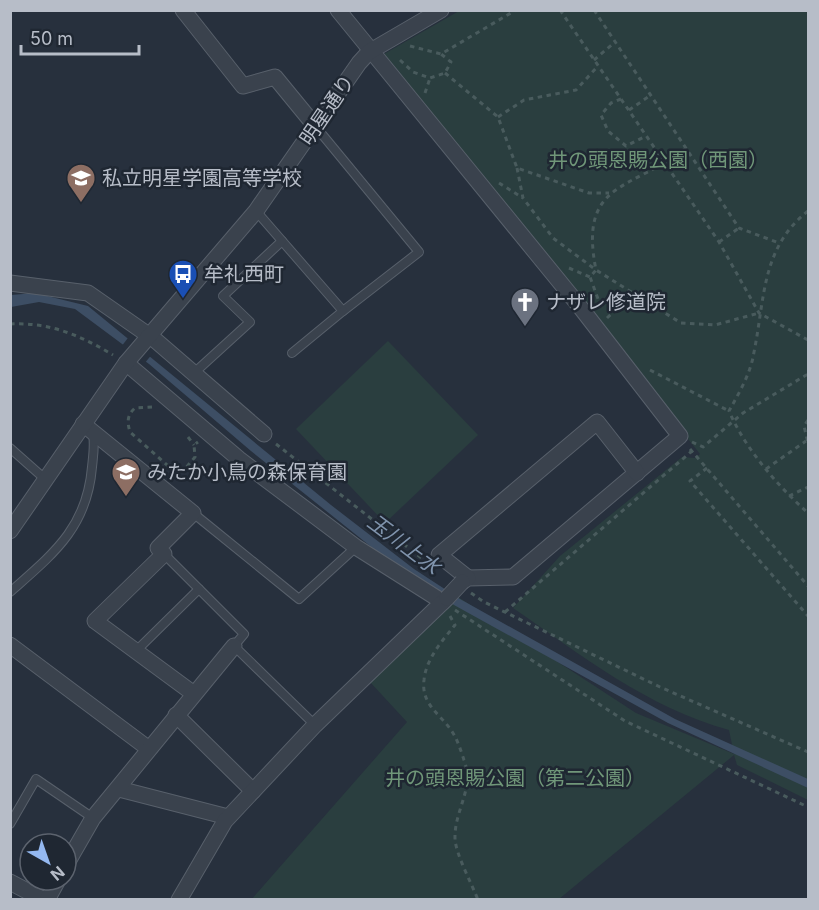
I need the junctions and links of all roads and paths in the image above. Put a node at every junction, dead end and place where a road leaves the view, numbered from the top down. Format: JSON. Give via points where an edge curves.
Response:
{"nodes":[{"id":1,"x":183,"y":10,"type":"edge"},
{"id":2,"x":338,"y":10,"type":"edge"},
{"id":3,"x":441,"y":10,"type":"edge"},
{"id":4,"x":516,"y":10,"type":"edge"},
{"id":5,"x":560,"y":10,"type":"edge"},
{"id":6,"x":594,"y":10,"type":"edge"},
{"id":7,"x":615,"y":42,"type":"junction"},
{"id":8,"x":402,"y":50,"type":"dead end"},
{"id":9,"x":369,"y":52,"type":"junction"},
{"id":10,"x":441,"y":54,"type":"junction"},
{"id":11,"x":394,"y":55,"type":"dead end"},
{"id":12,"x":594,"y":60,"type":"junction"},
{"id":13,"x":598,"y":66,"type":"junction"},
{"id":14,"x":445,"y":72,"type":"junction"},
{"id":15,"x":651,"y":95,"type":"junction"},
{"id":16,"x":621,"y":99,"type":"junction"},
{"id":17,"x":628,"y":110,"type":"junction"},
{"id":18,"x":498,"y":117,"type":"junction"},
{"id":19,"x":316,"y":127,"type":"junction"},
{"id":20,"x":646,"y":136,"type":"junction"},
{"id":21,"x":686,"y":148,"type":"junction"},
{"id":22,"x":666,"y":165,"type":"junction"},
{"id":23,"x":517,"y":168,"type":"junction"},
{"id":24,"x":494,"y":179,"type":"dead end"},
{"id":25,"x":609,"y":194,"type":"junction"},
{"id":26,"x":523,"y":198,"type":"junction"},
{"id":27,"x":256,"y":211,"type":"junction"},
{"id":28,"x":808,"y":211,"type":"edge"},
{"id":29,"x":739,"y":228,"type":"junction"},
{"id":30,"x":282,"y":241,"type":"junction"},
{"id":31,"x":718,"y":242,"type":"junction"},
{"id":32,"x":779,"y":243,"type":"junction"},
{"id":33,"x":596,"y":270,"type":"junction"},
{"id":34,"x":10,"y":283,"type":"edge"},
{"id":35,"x":634,"y":293,"type":"junction"},
{"id":36,"x":343,"y":311,"type":"junction"},
{"id":37,"x":759,"y":313,"type":"junction"},
{"id":38,"x":605,"y":320,"type":"junction"},
{"id":39,"x":10,"y":324,"type":"edge"},
{"id":40,"x":611,"y":328,"type":"dead end"},
{"id":41,"x":145,"y":339,"type":"junction"},
{"id":42,"x":808,"y":340,"type":"edge"},
{"id":43,"x":292,"y":353,"type":"dead end"},
{"id":44,"x":129,"y":359,"type":"junction"},
{"id":45,"x":644,"y":367,"type":"dead end"},
{"id":46,"x":194,"y":373,"type":"junction"},
{"id":47,"x":808,"y":374,"type":"edge"},
{"id":48,"x":157,"y":407,"type":"dead end"},
{"id":49,"x":729,"y":411,"type":"junction"},
{"id":50,"x":808,"y":420,"type":"edge"},
{"id":51,"x":734,"y":422,"type":"junction"},
{"id":52,"x":88,"y":428,"type":"junction"},
{"id":53,"x":208,"y":433,"type":"junction"},
{"id":54,"x":264,"y":434,"type":"joint"},
{"id":55,"x":187,"y":436,"type":"dead end"},
{"id":56,"x":680,"y":436,"type":"junction"},
{"id":57,"x":808,"y":442,"type":"edge"},
{"id":58,"x":194,"y":445,"type":"junction"},
{"id":59,"x":10,"y":448,"type":"edge"},
{"id":60,"x":692,"y":451,"type":"junction"},
{"id":61,"x":707,"y":468,"type":"junction"},
{"id":62,"x":766,"y":469,"type":"junction"},
{"id":63,"x":637,"y":473,"type":"junction"},
{"id":64,"x":45,"y":479,"type":"junction"},
{"id":65,"x":808,"y":487,"type":"edge"},
{"id":66,"x":789,"y":496,"type":"junction"},
{"id":67,"x":193,"y":513,"type":"junction"},
{"id":68,"x":808,"y":513,"type":"edge"},
{"id":69,"x":11,"y":529,"type":"edge"},
{"id":70,"x":356,"y":547,"type":"junction"},
{"id":71,"x":164,"y":554,"type":"junction"},
{"id":72,"x":433,"y":566,"type":"dead end"},
{"id":73,"x":466,"y":584,"type":"junction"},
{"id":74,"x":808,"y":586,"type":"edge"},
{"id":75,"x":199,"y":589,"type":"junction"},
{"id":76,"x":10,"y":592,"type":"edge"},
{"id":77,"x":445,"y":600,"type":"junction"},
{"id":78,"x":505,"y":612,"type":"junction"},
{"id":79,"x":808,"y":616,"type":"edge"},
{"id":80,"x":10,"y":645,"type":"edge"},
{"id":81,"x":234,"y":646,"type":"junction"},
{"id":82,"x":136,"y":651,"type":"junction"},
{"id":83,"x":194,"y":694,"type":"junction"},
{"id":84,"x":176,"y":715,"type":"junction"},
{"id":85,"x":315,"y":725,"type":"junction"},
{"id":86,"x":149,"y":749,"type":"junction"},
{"id":87,"x":808,"y":752,"type":"edge"},
{"id":88,"x":119,"y":789,"type":"junction"},
{"id":89,"x":253,"y":791,"type":"junction"},
{"id":90,"x":808,"y":807,"type":"edge"},
{"id":91,"x":228,"y":817,"type":"junction"},
{"id":92,"x":93,"y":818,"type":"junction"},
{"id":93,"x":10,"y":824,"type":"edge"},
{"id":94,"x":78,"y":844,"type":"edge"},
{"id":95,"x":10,"y":882,"type":"edge"},
{"id":96,"x":45,"y":900,"type":"edge"},
{"id":97,"x":179,"y":900,"type":"edge"},
{"id":98,"x":478,"y":900,"type":"edge"}],
"edges":[{"from":1,"to":19,"type":"street","via":[[243,86],[274,77]]},
{"from":2,"to":9,"type":"street"},
{"from":3,"to":9,"type":"street","name":"明星通り"},
{"from":4,"to":10,"type":"path"},
{"from":5,"to":12,"type":"path"},
{"from":6,"to":7,"type":"path"},
{"from":7,"to":12,"type":"path"},
{"from":7,"to":15,"type":"path"},
{"from":8,"to":10,"type":"path","via":[[411,45]]},
{"from":9,"to":19,"type":"street","name":"明星通り"},
{"from":9,"to":56,"type":"street","via":[[581,308]]},
{"from":10,"to":14,"type":"path","via":[[451,62]]},
{"from":11,"to":14,"type":"path","via":[[413,72],[430,78]]},
{"from":12,"to":13,"type":"path"},
{"from":13,"to":16,"type":"path"},
{"from":13,"to":18,"type":"path","via":[[576,90],[524,100]]},
{"from":14,"to":18,"type":"path"},
{"from":15,"to":17,"type":"path"},
{"from":15,"to":21,"type":"path"},
{"from":16,"to":17,"type":"path"},
{"from":16,"to":20,"type":"path","via":[[611,103],[601,115],[608,131],[626,146]]},
{"from":17,"to":20,"type":"path"},
{"from":18,"to":23,"type":"path"},
{"from":19,"to":27,"type":"street","name":"明星通り"},
{"from":19,"to":36,"type":"lane","via":[[419,252]]},
{"from":20,"to":22,"type":"path"},
{"from":21,"to":22,"type":"path"},
{"from":21,"to":29,"type":"path"},
{"from":22,"to":25,"type":"path"},
{"from":22,"to":31,"type":"path"},
{"from":23,"to":25,"type":"path","via":[[589,193]]},
{"from":23,"to":26,"type":"path"},
{"from":24,"to":26,"type":"path"},
{"from":25,"to":33,"type":"path","via":[[599,207],[590,242]]},
{"from":26,"to":33,"type":"path","via":[[553,238]]},
{"from":27,"to":30,"type":"lane"},
{"from":27,"to":41,"type":"street","name":"明星通り"},
{"from":28,"to":32,"type":"path","via":[[791,225]]},
{"from":29,"to":31,"type":"path"},
{"from":29,"to":32,"type":"path"},
{"from":30,"to":36,"type":"lane"},
{"from":30,"to":46,"type":"lane","via":[[223,296],[250,322]]},
{"from":31,"to":37,"type":"path"},
{"from":32,"to":37,"type":"path"},
{"from":33,"to":35,"type":"path"},
{"from":33,"to":38,"type":"path","via":[[590,277]]},
{"from":34,"to":41,"type":"street","via":[[88,294]]},
{"from":35,"to":37,"type":"path","via":[[681,323],[715,326]]},
{"from":35,"to":38,"type":"path"},
{"from":36,"to":43,"type":"lane"},
{"from":37,"to":42,"type":"path"},
{"from":37,"to":49,"type":"path","via":[[754,355]]},
{"from":38,"to":40,"type":"path"},
{"from":39,"to":44,"type":"path","via":[[36,323],[60,329]]},
{"from":41,"to":44,"type":"street","name":"明星通り"},
{"from":41,"to":46,"type":"street"},
{"from":44,"to":52,"type":"street"},
{"from":44,"to":53,"type":"street"},
{"from":45,"to":49,"type":"path"},
{"from":46,"to":54,"type":"street"},
{"from":47,"to":51,"type":"path","via":[[769,395]]},
{"from":48,"to":58,"type":"path","via":[[133,410],[128,419],[130,432],[175,472],[184,470],[195,457]]},
{"from":49,"to":51,"type":"path"},
{"from":50,"to":57,"type":"path","via":[[804,426]]},
{"from":51,"to":56,"type":"path","via":[[703,447]]},
{"from":51,"to":62,"type":"path"},
{"from":52,"to":64,"type":"street"},
{"from":52,"to":67,"type":"street"},
{"from":52,"to":76,"type":"lane","via":[[94,440],[90,489],[79,519],[66,540]]},
{"from":53,"to":58,"type":"path"},
{"from":53,"to":70,"type":"street"},
{"from":54,"to":72,"type":"path"},
{"from":55,"to":58,"type":"path"},
{"from":56,"to":60,"type":"path"},
{"from":56,"to":63,"type":"street"},
{"from":57,"to":62,"type":"path"},
{"from":59,"to":64,"type":"lane"},
{"from":60,"to":61,"type":"path"},
{"from":60,"to":78,"type":"path"},
{"from":61,"to":74,"type":"path"},
{"from":61,"to":79,"type":"path","via":[[690,481]]},
{"from":62,"to":66,"type":"path"},
{"from":63,"to":73,"type":"street","via":[[513,577]]},
{"from":63,"to":73,"type":"street","via":[[597,422],[439,555]]},
{"from":64,"to":69,"type":"street"},
{"from":65,"to":66,"type":"path"},
{"from":66,"to":68,"type":"path"},
{"from":67,"to":70,"type":"lane","via":[[299,599]]},
{"from":67,"to":71,"type":"street","via":[[158,548]]},
{"from":70,"to":77,"type":"street"},
{"from":71,"to":75,"type":"lane"},
{"from":71,"to":82,"type":"street","via":[[95,621]]},
{"from":73,"to":77,"type":"street","bridge":true},
{"from":73,"to":78,"type":"path"},
{"from":75,"to":81,"type":"lane","via":[[244,634]]},
{"from":75,"to":82,"type":"lane"},
{"from":77,"to":85,"type":"street"},
{"from":77,"to":90,"type":"path","via":[[625,721]]},
{"from":77,"to":98,"type":"path","via":[[455,625],[433,654],[424,679],[424,695],[432,711],[452,731],[465,760],[469,780],[458,813],[455,841]]},
{"from":78,"to":87,"type":"path","via":[[660,687]]},
{"from":80,"to":86,"type":"street"},
{"from":81,"to":83,"type":"street"},
{"from":81,"to":85,"type":"lane"},
{"from":82,"to":83,"type":"street"},
{"from":83,"to":84,"type":"street"},
{"from":84,"to":86,"type":"street"},
{"from":84,"to":89,"type":"street"},
{"from":85,"to":89,"type":"street"},
{"from":86,"to":88,"type":"street"},
{"from":88,"to":91,"type":"street"},
{"from":88,"to":92,"type":"street"},
{"from":89,"to":91,"type":"street"},
{"from":91,"to":97,"type":"street"},
{"from":92,"to":93,"type":"lane","via":[[36,779]]},
{"from":92,"to":94,"type":"street"},
{"from":95,"to":96,"type":"street"}]}
